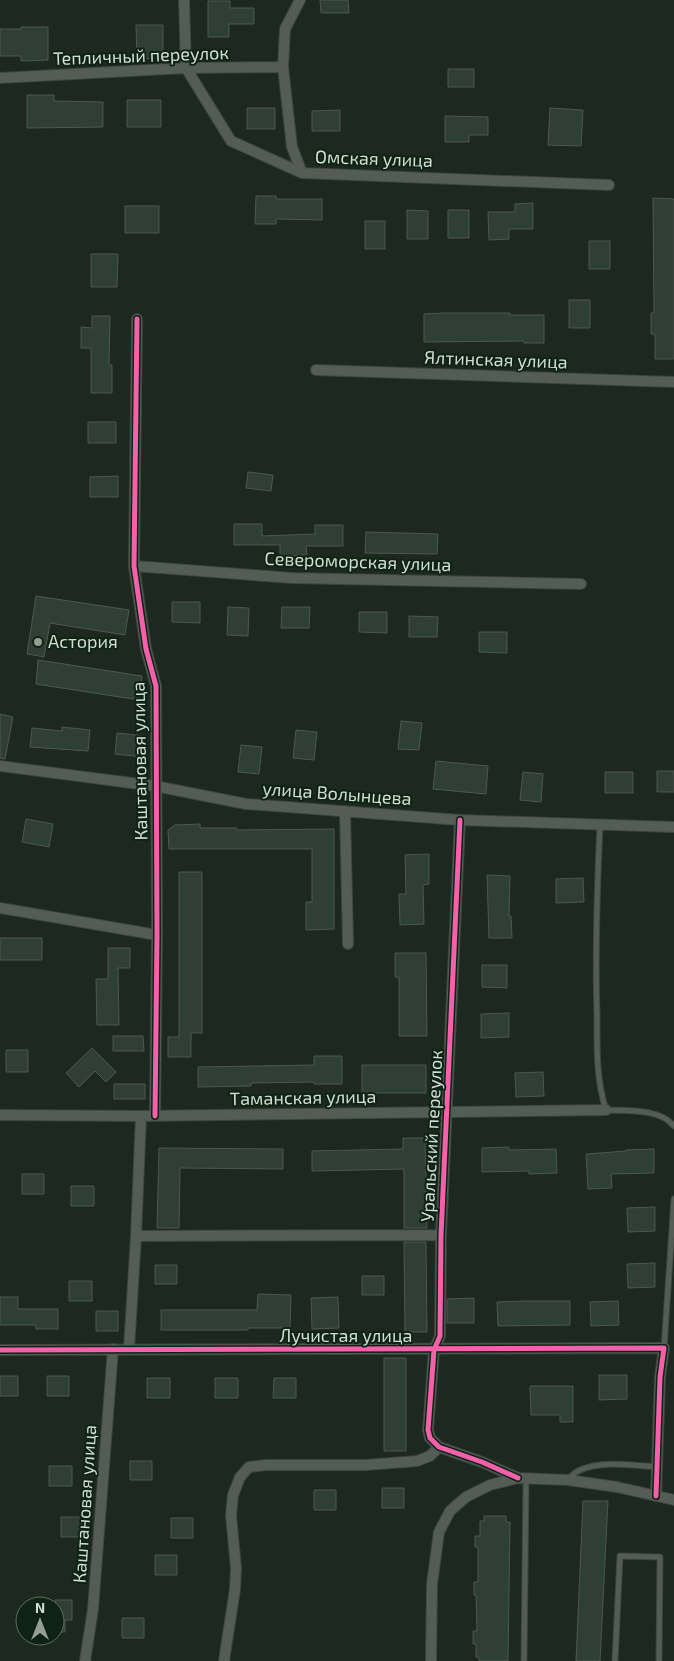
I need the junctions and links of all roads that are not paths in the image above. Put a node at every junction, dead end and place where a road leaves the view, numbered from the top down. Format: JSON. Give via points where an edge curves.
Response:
{"nodes":[{"id":1,"x":184,"y":0,"type":"edge"},
{"id":2,"x":300,"y":0,"type":"edge"},
{"id":3,"x":283,"y":67,"type":"junction"},
{"id":4,"x":186,"y":68,"type":"junction"},
{"id":5,"x":0,"y":78,"type":"edge"},
{"id":6,"x":302,"y":173,"type":"junction"},
{"id":7,"x":609,"y":185,"type":"dead end"},
{"id":8,"x":137,"y":319,"type":"dead end"},
{"id":9,"x":316,"y":370,"type":"dead end"},
{"id":10,"x":674,"y":382,"type":"edge"},
{"id":11,"x":134,"y":566,"type":"junction"},
{"id":12,"x":582,"y":584,"type":"dead end"},
{"id":13,"x":0,"y":766,"type":"edge"},
{"id":14,"x":155,"y":786,"type":"junction"},
{"id":15,"x":345,"y":811,"type":"junction"},
{"id":16,"x":460,"y":820,"type":"junction"},
{"id":17,"x":600,"y":826,"type":"junction"},
{"id":18,"x":674,"y":827,"type":"edge"},
{"id":19,"x":0,"y":908,"type":"edge"},
{"id":20,"x":157,"y":935,"type":"junction"},
{"id":21,"x":348,"y":944,"type":"dead end"},
{"id":22,"x":606,"y":1110,"type":"junction"},
{"id":23,"x":447,"y":1112,"type":"junction"},
{"id":24,"x":0,"y":1115,"type":"edge"},
{"id":25,"x":141,"y":1116,"type":"junction"},
{"id":26,"x":155,"y":1116,"type":"junction"},
{"id":27,"x":674,"y":1126,"type":"edge"},
{"id":28,"x":674,"y":1199,"type":"edge"},
{"id":29,"x":441,"y":1234,"type":"junction"},
{"id":30,"x":136,"y":1236,"type":"junction"},
{"id":31,"x":664,"y":1348,"type":"junction"},
{"id":32,"x":113,"y":1349,"type":"junction"},
{"id":33,"x":129,"y":1349,"type":"junction"},
{"id":34,"x":0,"y":1350,"type":"edge"},
{"id":35,"x":434,"y":1350,"type":"junction"},
{"id":36,"x":439,"y":1447,"type":"junction"},
{"id":37,"x":657,"y":1467,"type":"junction"},
{"id":38,"x":522,"y":1478,"type":"junction"},
{"id":39,"x":568,"y":1480,"type":"junction"},
{"id":40,"x":656,"y":1496,"type":"junction"},
{"id":41,"x":674,"y":1500,"type":"edge"},
{"id":42,"x":85,"y":1661,"type":"edge"},
{"id":43,"x":224,"y":1661,"type":"edge"},
{"id":44,"x":431,"y":1661,"type":"edge"},
{"id":45,"x":524,"y":1661,"type":"edge"},
{"id":46,"x":615,"y":1661,"type":"edge"},
{"id":47,"x":659,"y":1661,"type":"edge"}],
"edges":[{"from":1,"to":4,"type":"street"},
{"from":2,"to":3,"type":"street","via":[[285,29]]},
{"from":3,"to":4,"type":"street","name":"Тепличный переулок"},
{"from":3,"to":6,"type":"street","via":[[292,147]]},
{"from":4,"to":5,"type":"street","name":"Тепличный переулок"},
{"from":4,"to":6,"type":"street","name":"Омская улица","via":[[231,141]]},
{"from":6,"to":7,"type":"street","name":"Омская улица"},
{"from":8,"to":11,"type":"street","name":"Каштановая улица"},
{"from":9,"to":10,"type":"street","name":"Ялтинская улица"},
{"from":11,"to":12,"type":"street","name":"Североморская улица","via":[[292,578]]},
{"from":11,"to":14,"type":"street","name":"Каштановая улица","via":[[146,649],[156,686]]},
{"from":13,"to":14,"type":"street","name":"улица Волынцева"},
{"from":14,"to":15,"type":"street","name":"улица Волынцева","via":[[246,804]]},
{"from":14,"to":20,"type":"street","name":"Каштановая улица"},
{"from":15,"to":16,"type":"street","name":"улица Волынцева"},
{"from":15,"to":21,"type":"street"},
{"from":16,"to":17,"type":"street","name":"улица Волынцева"},
{"from":16,"to":23,"type":"street","name":"Уральский переулок"},
{"from":17,"to":18,"type":"street","name":"улица Волынцева"},
{"from":17,"to":22,"type":"lane","via":[[596,979],[598,1073]]},
{"from":19,"to":20,"type":"street"},
{"from":20,"to":26,"type":"street","name":"Каштановая улица"},
{"from":22,"to":23,"type":"street","name":"Таманская улица"},
{"from":22,"to":27,"type":"lane","via":[[665,1117]]},
{"from":23,"to":26,"type":"street","name":"Таманская улица"},
{"from":23,"to":29,"type":"street","name":"Уральский переулок"},
{"from":24,"to":25,"type":"street","name":"Таманская улица"},
{"from":25,"to":26,"type":"street","name":"Таманская улица"},
{"from":25,"to":30,"type":"street"},
{"from":28,"to":31,"type":"lane"},
{"from":29,"to":30,"type":"street"},
{"from":29,"to":35,"type":"street","name":"Уральский переулок","via":[[440,1336]]},
{"from":30,"to":33,"type":"street"},
{"from":31,"to":35,"type":"street","name":"Лучистая улица"},
{"from":31,"to":37,"type":"street"},
{"from":32,"to":33,"type":"street","name":"Лучистая улица"},
{"from":32,"to":34,"type":"street","name":"Лучистая улица"},
{"from":32,"to":42,"type":"street","name":"Каштановая улица","via":[[94,1609]]},
{"from":33,"to":35,"type":"street","name":"Лучистая улица"},
{"from":35,"to":36,"type":"street","name":"Уральский переулок","via":[[428,1430],[430,1438]]},
{"from":36,"to":38,"type":"street"},
{"from":36,"to":43,"type":"street","via":[[430,1456],[417,1461],[249,1467],[240,1477],[233,1495],[231,1515],[236,1589]]},
{"from":37,"to":39,"type":"lane","via":[[598,1466],[578,1471]]},
{"from":37,"to":40,"type":"street"},
{"from":38,"to":39,"type":"street"},
{"from":38,"to":44,"type":"street","via":[[490,1485],[466,1497],[450,1511],[439,1532],[432,1584]]},
{"from":38,"to":45,"type":"lane"},
{"from":39,"to":40,"type":"street"},
{"from":40,"to":41,"type":"street"},
{"from":46,"to":47,"type":"lane","via":[[620,1556],[660,1557]]}]}
